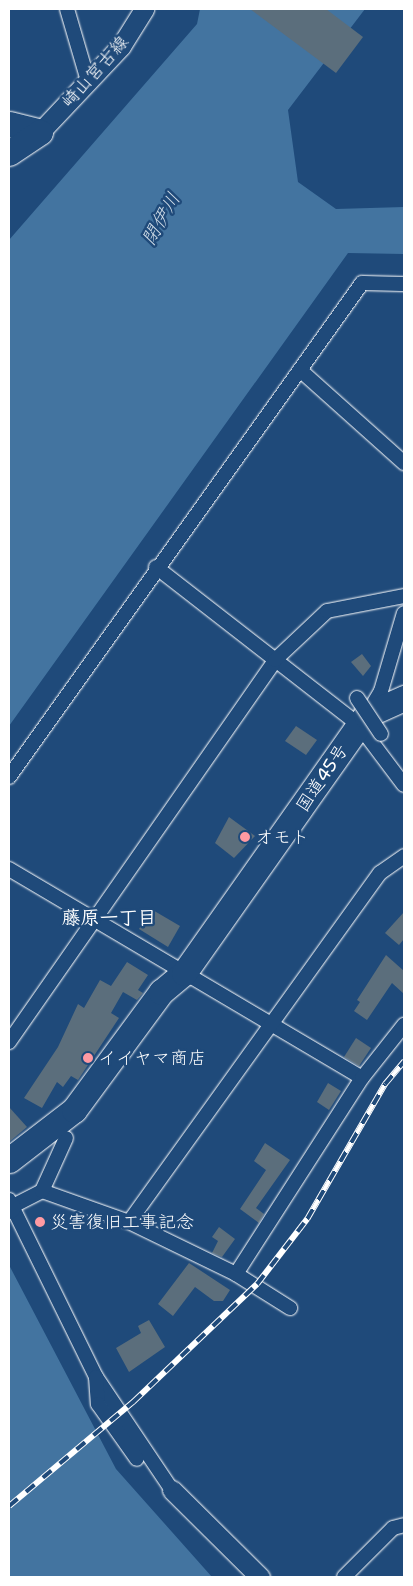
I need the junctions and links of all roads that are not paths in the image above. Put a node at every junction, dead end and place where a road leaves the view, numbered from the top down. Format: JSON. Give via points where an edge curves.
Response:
{"nodes":[{"id":1,"x":67,"y":9,"type":"edge"},
{"id":2,"x":144,"y":9,"type":"edge"},
{"id":3,"x":88,"y":81,"type":"junction"},
{"id":4,"x":9,"y":124,"type":"edge"},
{"id":5,"x":40,"y":132,"type":"junction"},
{"id":6,"x":9,"y":150,"type":"edge"},
{"id":7,"x":404,"y":284,"type":"edge"},
{"id":8,"x":300,"y":370,"type":"junction"},
{"id":9,"x":404,"y":463,"type":"edge"},
{"id":10,"x":156,"y":567,"type":"junction"},
{"id":11,"x":404,"y":596,"type":"edge"},
{"id":12,"x":404,"y":613,"type":"edge"},
{"id":13,"x":275,"y":660,"type":"junction"},
{"id":14,"x":404,"y":698,"type":"edge"},
{"id":15,"x":366,"y":718,"type":"junction"},
{"id":16,"x":9,"y":778,"type":"edge"},
{"id":17,"x":404,"y":785,"type":"edge"},
{"id":18,"x":404,"y":856,"type":"edge"},
{"id":19,"x":9,"y":869,"type":"edge"},
{"id":20,"x":94,"y":919,"type":"junction"},
{"id":21,"x":184,"y":973,"type":"junction"},
{"id":22,"x":270,"y":1024,"type":"junction"},
{"id":23,"x":404,"y":1025,"type":"edge"},
{"id":24,"x":9,"y":1042,"type":"edge"},
{"id":25,"x":362,"y":1078,"type":"junction"},
{"id":26,"x":66,"y":1138,"type":"junction"},
{"id":27,"x":10,"y":1171,"type":"edge"},
{"id":28,"x":42,"y":1191,"type":"junction"},
{"id":29,"x":10,"y":1205,"type":"edge"},
{"id":30,"x":129,"y":1222,"type":"junction"},
{"id":31,"x":236,"y":1274,"type":"junction"},
{"id":32,"x":290,"y":1308,"type":"dead end"},
{"id":33,"x":96,"y":1377,"type":"junction"},
{"id":34,"x":138,"y":1458,"type":"dead end"},
{"id":35,"x":172,"y":1490,"type":"joint"},
{"id":36,"x":404,"y":1525,"type":"edge"},
{"id":37,"x":260,"y":1577,"type":"edge"},
{"id":38,"x":344,"y":1577,"type":"edge"}],
"edges":[{"from":1,"to":3,"type":"street"},
{"from":2,"to":3,"type":"main road","name":"崎山宮古線","via":[[121,46]]},
{"from":3,"to":5,"type":"main road","name":"崎山宮古線"},
{"from":4,"to":5,"type":"highway"},
{"from":5,"to":6,"type":"highway"},
{"from":7,"to":8,"type":"street","via":[[362,283]]},
{"from":8,"to":9,"type":"street"},
{"from":8,"to":10,"type":"street"},
{"from":10,"to":13,"type":"street"},
{"from":10,"to":16,"type":"street"},
{"from":11,"to":13,"type":"street","via":[[327,611]]},
{"from":12,"to":15,"type":"street","via":[[382,691]]},
{"from":13,"to":15,"type":"street"},
{"from":13,"to":20,"type":"street"},
{"from":14,"to":15,"type":"highway","name":"国道45号"},
{"from":15,"to":17,"type":"street"},
{"from":15,"to":21,"type":"highway","name":"国道45号"},
{"from":18,"to":22,"type":"street","via":[[380,874]]},
{"from":19,"to":20,"type":"street"},
{"from":20,"to":21,"type":"street"},
{"from":20,"to":24,"type":"street"},
{"from":21,"to":22,"type":"street"},
{"from":21,"to":26,"type":"highway","name":"国道45号","via":[[175,998],[92,1111]]},
{"from":21,"to":27,"type":"highway","name":"国道45号","via":[[161,992],[74,1110]]},
{"from":22,"to":25,"type":"street"},
{"from":22,"to":30,"type":"street"},
{"from":23,"to":25,"type":"street"},
{"from":25,"to":31,"type":"street"},
{"from":26,"to":27,"type":"highway","name":"国道45号"},
{"from":26,"to":28,"type":"street"},
{"from":28,"to":29,"type":"street"},
{"from":28,"to":30,"type":"street"},
{"from":29,"to":33,"type":"street"},
{"from":30,"to":31,"type":"street"},
{"from":31,"to":32,"type":"street"},
{"from":33,"to":34,"type":"street","via":[[98,1404]]},
{"from":33,"to":35,"type":"street"},
{"from":35,"to":37,"type":"main road"},
{"from":36,"to":38,"type":"street","via":[[393,1528]]}]}
